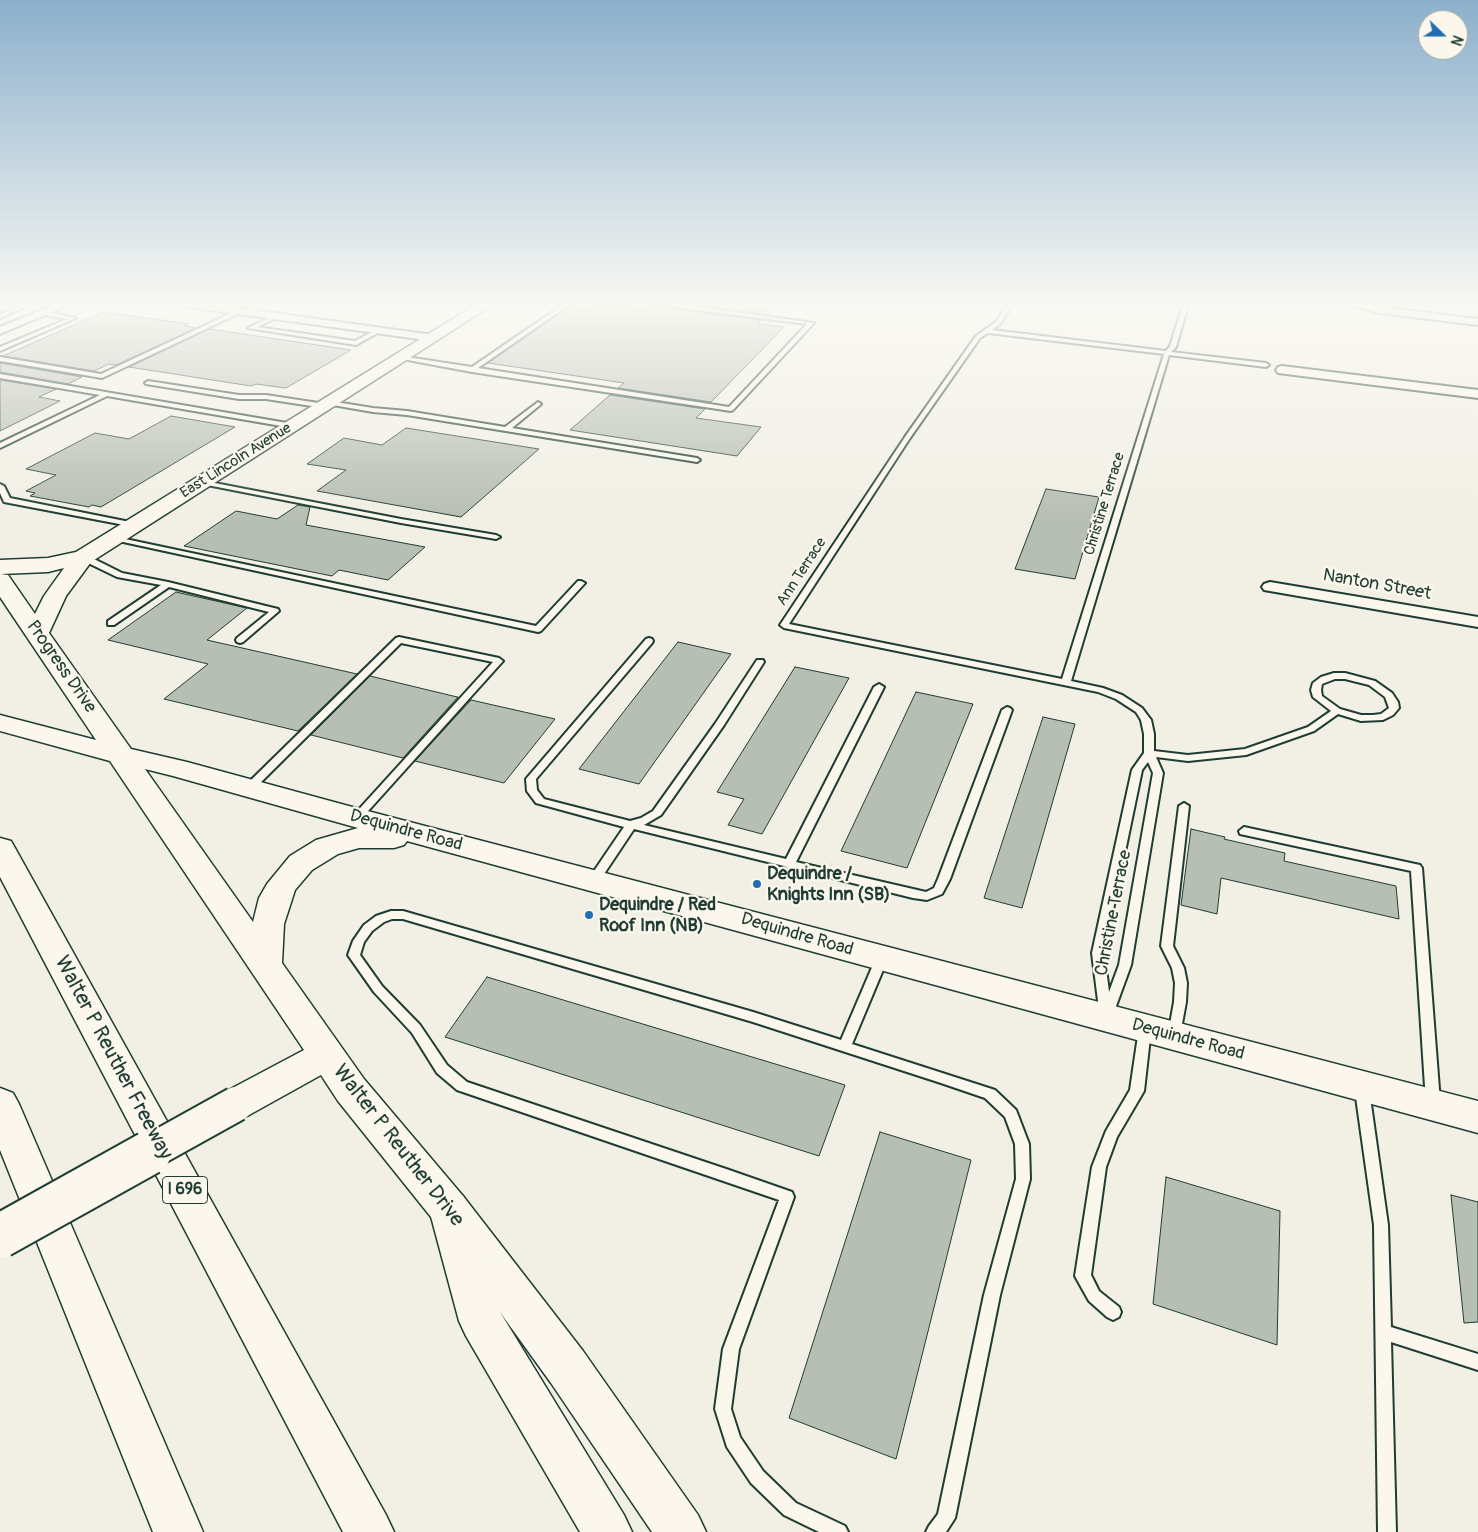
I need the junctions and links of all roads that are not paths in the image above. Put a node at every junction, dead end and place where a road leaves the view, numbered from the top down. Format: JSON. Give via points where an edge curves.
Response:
{"nodes":[{"id":1,"x":87,"y":373,"type":"edge"},
{"id":2,"x":108,"y":373,"type":"edge"},
{"id":3,"x":376,"y":373,"type":"edge"},
{"id":4,"x":495,"y":373,"type":"edge"},
{"id":5,"x":763,"y":373,"type":"edge"},
{"id":6,"x":952,"y":373,"type":"edge"},
{"id":7,"x":1162,"y":373,"type":"edge"},
{"id":8,"x":1311,"y":373,"type":"edge"},
{"id":9,"x":0,"y":376,"type":"edge"},
{"id":10,"x":148,"y":383,"type":"dead end"},
{"id":11,"x":106,"y":394,"type":"junction"},
{"id":12,"x":1478,"y":394,"type":"edge"},
{"id":13,"x":538,"y":404,"type":"dead end"},
{"id":14,"x":327,"y":405,"type":"junction"},
{"id":15,"x":294,"y":426,"type":"junction"},
{"id":16,"x":507,"y":429,"type":"junction"},
{"id":17,"x":0,"y":446,"type":"edge"},
{"id":18,"x":697,"y":460,"type":"dead end"},
{"id":19,"x":202,"y":482,"type":"junction"},
{"id":20,"x":0,"y":486,"type":"edge"},
{"id":21,"x":135,"y":525,"type":"junction"},
{"id":22,"x":496,"y":536,"type":"dead end"},
{"id":23,"x":114,"y":538,"type":"junction"},
{"id":24,"x":83,"y":557,"type":"junction"},
{"id":25,"x":0,"y":567,"type":"edge"},
{"id":26,"x":0,"y":580,"type":"edge"},
{"id":27,"x":168,"y":584,"type":"junction"},
{"id":28,"x":580,"y":584,"type":"dead end"},
{"id":29,"x":1270,"y":587,"type":"dead end"},
{"id":30,"x":1478,"y":622,"type":"edge"},
{"id":31,"x":111,"y":623,"type":"dead end"},
{"id":32,"x":37,"y":633,"type":"junction"},
{"id":33,"x":240,"y":640,"type":"dead end"},
{"id":34,"x":649,"y":641,"type":"dead end"},
{"id":35,"x":760,"y":662,"type":"dead end"},
{"id":36,"x":1066,"y":682,"type":"junction"},
{"id":37,"x":879,"y":687,"type":"dead end"},
{"id":38,"x":1007,"y":710,"type":"dead end"},
{"id":39,"x":1337,"y":711,"type":"junction"},
{"id":40,"x":0,"y":723,"type":"edge"},
{"id":41,"x":1149,"y":753,"type":"junction"},
{"id":42,"x":120,"y":755,"type":"junction"},
{"id":43,"x":249,"y":788,"type":"junction"},
{"id":44,"x":1184,"y":806,"type":"dead end"},
{"id":45,"x":356,"y":818,"type":"junction"},
{"id":46,"x":630,"y":825,"type":"junction"},
{"id":47,"x":1244,"y":831,"type":"dead end"},
{"id":48,"x":435,"y":839,"type":"junction"},
{"id":49,"x":0,"y":848,"type":"edge"},
{"id":50,"x":789,"y":865,"type":"junction"},
{"id":51,"x":594,"y":880,"type":"junction"},
{"id":52,"x":882,"y":958,"type":"junction"},
{"id":53,"x":265,"y":965,"type":"junction"},
{"id":54,"x":1106,"y":1017,"type":"junction"},
{"id":55,"x":1160,"y":1032,"type":"junction"},
{"id":56,"x":845,"y":1046,"type":"junction"},
{"id":57,"x":326,"y":1055,"type":"junction"},
{"id":58,"x":1361,"y":1086,"type":"junction"},
{"id":59,"x":0,"y":1104,"type":"edge"},
{"id":60,"x":1434,"y":1106,"type":"junction"},
{"id":61,"x":1478,"y":1117,"type":"edge"},
{"id":62,"x":449,"y":1209,"type":"junction"},
{"id":63,"x":0,"y":1236,"type":"edge"},
{"id":64,"x":1112,"y":1312,"type":"dead end"},
{"id":65,"x":1383,"y":1332,"type":"junction"},
{"id":66,"x":1478,"y":1362,"type":"edge"},
{"id":67,"x":178,"y":1532,"type":"edge"},
{"id":68,"x":369,"y":1532,"type":"edge"},
{"id":69,"x":607,"y":1532,"type":"edge"},
{"id":70,"x":681,"y":1532,"type":"edge"},
{"id":71,"x":839,"y":1532,"type":"edge"},
{"id":72,"x":935,"y":1532,"type":"edge"},
{"id":73,"x":1388,"y":1532,"type":"edge"}],
"edges":[{"from":1,"to":2,"type":"lane","via":[[102,376]]},
{"from":3,"to":14,"type":"main road","name":"East Lincoln Avenue"},
{"from":4,"to":5,"type":"lane","via":[[730,409]]},
{"from":6,"to":36,"type":"lane","name":"Ann Terrace","via":[[784,625]]},
{"from":7,"to":36,"type":"lane","name":"Christine Terrace"},
{"from":8,"to":12,"type":"street"},
{"from":9,"to":11,"type":"lane"},
{"from":10,"to":14,"type":"lane","via":[[239,397]]},
{"from":11,"to":15,"type":"lane"},
{"from":11,"to":17,"type":"lane"},
{"from":13,"to":16,"type":"lane"},
{"from":14,"to":15,"type":"main road","name":"East Lincoln Avenue"},
{"from":14,"to":16,"type":"lane","via":[[407,413]]},
{"from":15,"to":19,"type":"main road","name":"East Lincoln Avenue"},
{"from":16,"to":18,"type":"lane"},
{"from":19,"to":21,"type":"main road","name":"East Lincoln Avenue"},
{"from":19,"to":22,"type":"lane"},
{"from":20,"to":21,"type":"lane","via":[[6,500]]},
{"from":21,"to":23,"type":"main road","name":"East Lincoln Avenue"},
{"from":23,"to":24,"type":"main road","name":"East Lincoln Avenue"},
{"from":23,"to":28,"type":"lane","via":[[538,629]]},
{"from":24,"to":25,"type":"main road","name":"East Lincoln Avenue","via":[[48,565]]},
{"from":24,"to":27,"type":"lane","via":[[120,575]]},
{"from":24,"to":32,"type":"main road","name":"East Lincoln Avenue","via":[[55,596]]},
{"from":26,"to":32,"type":"main road","name":"Progress Drive"},
{"from":27,"to":31,"type":"lane"},
{"from":27,"to":33,"type":"lane","via":[[274,610]]},
{"from":29,"to":30,"type":"street","name":"Nanton Street"},
{"from":32,"to":42,"type":"main road","name":"Progress Drive"},
{"from":34,"to":46,"type":"lane","via":[[531,779],[532,791],[540,800]]},
{"from":35,"to":46,"type":"lane","via":[[657,813]]},
{"from":36,"to":41,"type":"lane","name":"Christine Terrace","via":[[1100,690],[1132,704],[1146,720]]},
{"from":37,"to":50,"type":"lane"},
{"from":38,"to":50,"type":"lane","via":[[938,892],[927,896],[913,894]]},
{"from":39,"to":39,"type":"lane","via":[[1372,718],[1390,713],[1394,708],[1383,689],[1372,682],[1334,676],[1324,679],[1316,690],[1318,697]]},
{"from":39,"to":41,"type":"lane","via":[[1311,729],[1246,752],[1188,758]]},
{"from":40,"to":42,"type":"main road","name":"Dequindre Road"},
{"from":41,"to":54,"type":"lane","name":"Christine Terrace","via":[[1158,773],[1125,965]]},
{"from":41,"to":54,"type":"lane","name":"Christine Terrace","via":[[1137,770],[1098,953]]},
{"from":42,"to":43,"type":"main road","name":"Dequindre Road"},
{"from":42,"to":53,"type":"main road","name":"Walter P Reuther Drive"},
{"from":43,"to":45,"type":"main road","name":"Dequindre Road"},
{"from":43,"to":45,"type":"lane","via":[[399,640],[499,661]]},
{"from":44,"to":55,"type":"lane","via":[[1167,946],[1178,968],[1180,1002]]},
{"from":45,"to":48,"type":"main road","name":"Dequindre Road"},
{"from":46,"to":50,"type":"lane"},
{"from":46,"to":51,"type":"lane"},
{"from":47,"to":60,"type":"lane","via":[[1416,868]]},
{"from":48,"to":51,"type":"main road","name":"Dequindre Road"},
{"from":48,"to":53,"type":"main road","via":[[359,838],[327,847],[307,858],[282,884],[275,898],[268,924]]},
{"from":49,"to":68,"type":"main road","name":"Walter P Reuther Freeway","number":"I 696"},
{"from":51,"to":52,"type":"main road","name":"Dequindre Road"},
{"from":52,"to":54,"type":"main road","name":"Dequindre Road"},
{"from":52,"to":56,"type":"lane"},
{"from":53,"to":57,"type":"main road","name":"Walter P Reuther Drive"},
{"from":54,"to":55,"type":"main road","name":"Dequindre Road"},
{"from":55,"to":58,"type":"main road","name":"Dequindre Road"},
{"from":55,"to":64,"type":"lane","via":[[1137,1091],[1111,1135],[1100,1167],[1083,1276],[1094,1296]]},
{"from":56,"to":71,"type":"lane","via":[[403,915],[380,919],[368,928],[354,955],[378,989],[416,1029],[442,1069],[462,1086],[787,1197],[731,1349],[723,1409],[733,1441],[757,1477],[790,1509]]},
{"from":56,"to":72,"type":"lane","via":[[990,1094],[1011,1114],[1022,1144],[1023,1179],[992,1295],[946,1518]]},
{"from":57,"to":62,"type":"main road","name":"Walter P Reuther Drive"},
{"from":57,"to":63,"type":"main road","bridge":true},
{"from":58,"to":60,"type":"main road","name":"Dequindre Road"},
{"from":58,"to":65,"type":"lane","via":[[1381,1225]]},
{"from":59,"to":67,"type":"main road"},
{"from":60,"to":61,"type":"main road","name":"Dequindre Road"},
{"from":62,"to":69,"type":"main road","via":[[481,1321]]},
{"from":62,"to":70,"type":"main road","name":"Walter P Reuther Drive","via":[[567,1367]]},
{"from":65,"to":66,"type":"lane"},
{"from":65,"to":73,"type":"lane"}]}
